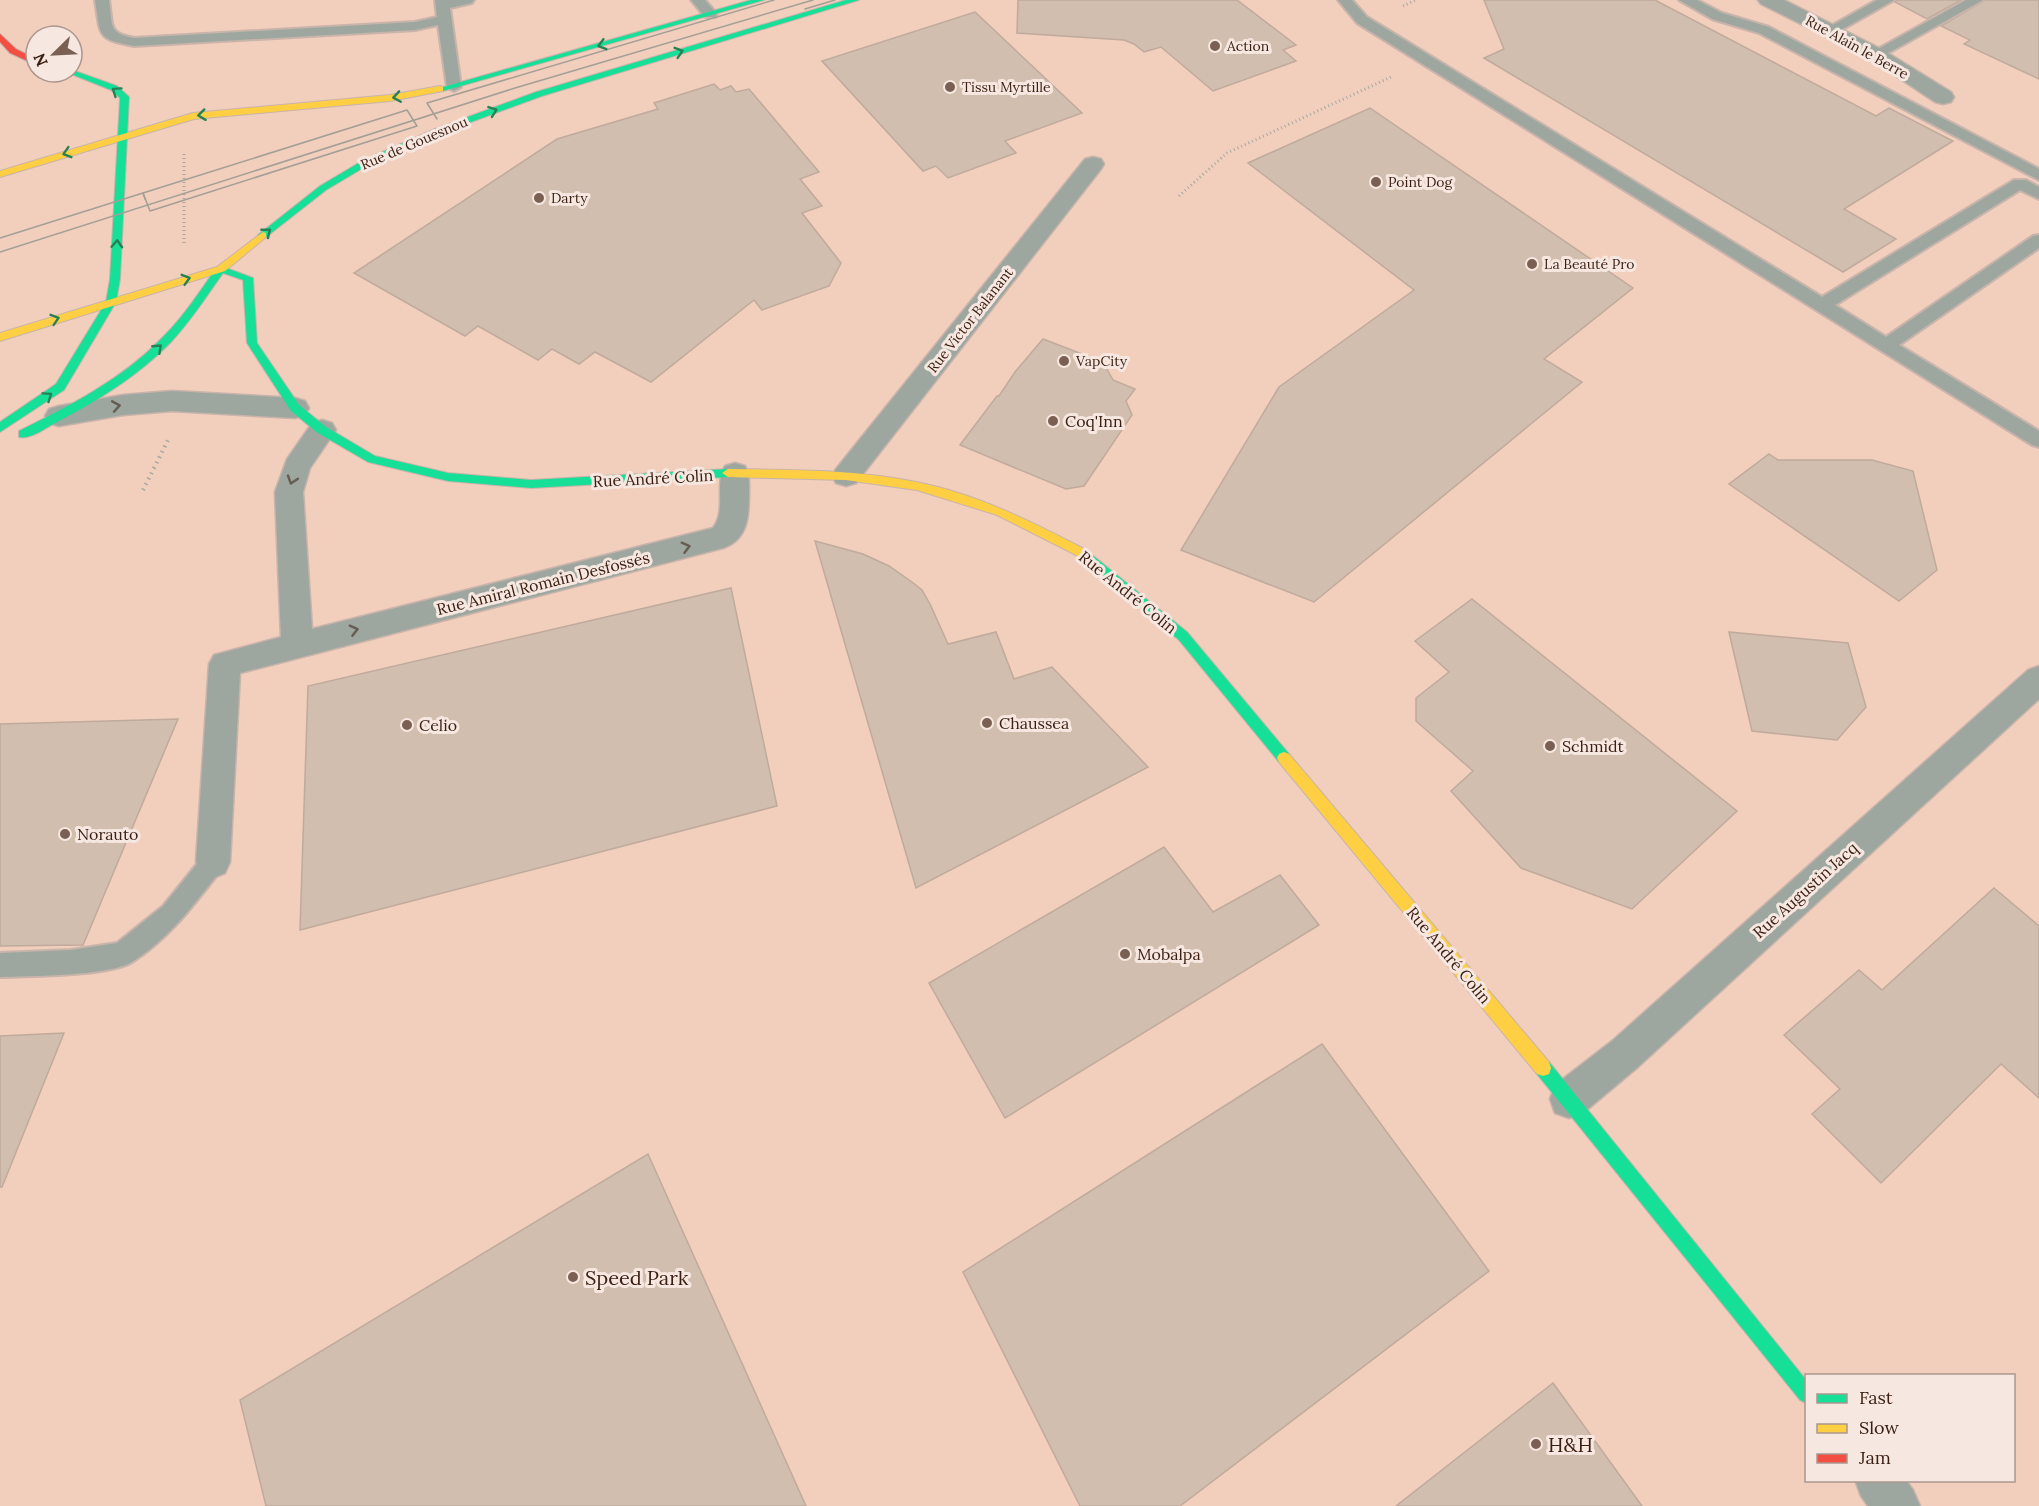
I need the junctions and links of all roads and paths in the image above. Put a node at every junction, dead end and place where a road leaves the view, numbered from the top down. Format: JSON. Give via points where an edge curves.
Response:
{"nodes":[{"id":1,"x":102,"y":0,"type":"edge"},
{"id":2,"x":467,"y":0,"type":"edge"},
{"id":3,"x":698,"y":0,"type":"edge"},
{"id":4,"x":759,"y":0,"type":"edge"},
{"id":5,"x":855,"y":0,"type":"edge"},
{"id":6,"x":1345,"y":0,"type":"edge"},
{"id":7,"x":1686,"y":0,"type":"edge"},
{"id":8,"x":1768,"y":0,"type":"edge"},
{"id":9,"x":1887,"y":0,"type":"edge"},
{"id":10,"x":1976,"y":0,"type":"edge"},
{"id":11,"x":444,"y":9,"type":"edge"},
{"id":12,"x":710,"y":14,"type":"junction"},
{"id":13,"x":1829,"y":31,"type":"junction"},
{"id":14,"x":0,"y":37,"type":"edge"},
{"id":15,"x":1876,"y":54,"type":"junction"},
{"id":16,"x":24,"y":56,"type":"edge"},
{"id":17,"x":1395,"y":76,"type":"dead end"},
{"id":18,"x":84,"y":77,"type":"edge"},
{"id":19,"x":454,"y":87,"type":"junction"},
{"id":20,"x":1943,"y":97,"type":"dead end"},
{"id":21,"x":123,"y":137,"type":"junction"},
{"id":22,"x":1093,"y":164,"type":"dead end"},
{"id":23,"x":0,"y":174,"type":"edge"},
{"id":24,"x":2039,"y":175,"type":"edge"},
{"id":25,"x":2039,"y":194,"type":"edge"},
{"id":26,"x":1179,"y":196,"type":"dead end"},
{"id":27,"x":2039,"y":240,"type":"edge"},
{"id":28,"x":221,"y":269,"type":"junction"},
{"id":29,"x":111,"y":302,"type":"junction"},
{"id":30,"x":1822,"y":305,"type":"junction"},
{"id":31,"x":0,"y":337,"type":"edge"},
{"id":32,"x":1886,"y":345,"type":"junction"},
{"id":33,"x":295,"y":408,"type":"junction"},
{"id":34,"x":59,"y":416,"type":"junction"},
{"id":35,"x":0,"y":428,"type":"edge"},
{"id":36,"x":322,"y":430,"type":"junction"},
{"id":37,"x":2039,"y":440,"type":"edge"},
{"id":38,"x":7,"y":442,"type":"dead end"},
{"id":39,"x":735,"y":473,"type":"junction"},
{"id":40,"x":846,"y":476,"type":"junction"},
{"id":41,"x":297,"y":644,"type":"junction"},
{"id":42,"x":2039,"y":679,"type":"edge"},
{"id":43,"x":213,"y":862,"type":"joint"},
{"id":44,"x":0,"y":965,"type":"edge"},
{"id":45,"x":1569,"y":1099,"type":"junction"},
{"id":46,"x":1805,"y":1393,"type":"edge"},
{"id":47,"x":1879,"y":1482,"type":"edge"},
{"id":48,"x":1897,"y":1506,"type":"edge"}],
"edges":[{"from":1,"to":11,"type":"lane","via":[[107,31],[113,38],[134,42],[415,26]]},
{"from":2,"to":11,"type":"lane"},
{"from":3,"to":12,"type":"lane"},
{"from":4,"to":12,"type":"main road"},
{"from":28,"to":5,"type":"main road","name":"Rue de Gouesnou","one_way":true,"via":[[322,188],[410,142],[539,94]]},
{"from":6,"to":30,"type":"lane","via":[[1362,20]]},
{"from":7,"to":24,"type":"lane","via":[[1717,16],[1764,30]]},
{"from":8,"to":13,"type":"street","name":"Rue Alain le Berre"},
{"from":9,"to":13,"type":"lane"},
{"from":10,"to":15,"type":"lane"},
{"from":11,"to":19,"type":"lane"},
{"from":12,"to":19,"type":"main road","one_way":true},
{"from":13,"to":15,"type":"street","name":"Rue Alain le Berre"},
{"from":14,"to":16,"type":"main road"},
{"from":15,"to":20,"type":"street","name":"Rue Alain le Berre"},
{"from":17,"to":26,"type":"path","via":[[1227,153]]},
{"from":21,"to":18,"type":"main road","one_way":true,"via":[[124,97],[114,88]]},
{"from":19,"to":21,"type":"main road","one_way":true,"via":[[354,102],[203,115]]},
{"from":21,"to":23,"type":"main road","one_way":true},
{"from":29,"to":21,"type":"main road","one_way":true},
{"from":22,"to":40,"type":"street","name":"Rue Victor Balanant"},
{"from":25,"to":30,"type":"lane","via":[[2020,183]]},
{"from":27,"to":32,"type":"lane"},
{"from":29,"to":28,"type":"main road","name":"Rue de Gouesnou","one_way":true},
{"from":28,"to":33,"type":"main road","name":"Rue André Colin","via":[[248,278],[252,343]]},
{"from":34,"to":28,"type":"main road","one_way":true,"via":[[157,349]]},
{"from":31,"to":29,"type":"main road","name":"Rue de Gouesnou","one_way":true},
{"from":35,"to":29,"type":"main road","one_way":true,"via":[[60,387]]},
{"from":30,"to":32,"type":"lane"},
{"from":32,"to":37,"type":"lane"},
{"from":34,"to":33,"type":"street","one_way":true,"via":[[172,401]]},
{"from":33,"to":36,"type":"main road","name":"Rue André Colin"},
{"from":34,"to":38,"type":"main road"},
{"from":36,"to":39,"type":"main road","name":"Rue André Colin","via":[[372,459],[448,477],[531,484]]},
{"from":36,"to":41,"type":"street","one_way":true,"via":[[297,466],[289,492]]},
{"from":39,"to":40,"type":"main road","name":"Rue André Colin"},
{"from":41,"to":39,"type":"street","name":"Rue Amiral Romain Desfossés","one_way":true,"via":[[723,537],[735,520]]},
{"from":40,"to":45,"type":"main road","name":"Rue André Colin","via":[[917,486],[1001,512],[1085,554],[1183,636]]},
{"from":41,"to":43,"type":"street","name":"Rue Amiral Romain Desfossés","via":[[225,664]]},
{"from":42,"to":45,"type":"street","name":"Rue Augustin Jacq","via":[[1625,1054]]},
{"from":43,"to":44,"type":"lane","via":[[172,914],[123,954],[71,962]]},
{"from":45,"to":46,"type":"main road","name":"Rue André Colin"},
{"from":47,"to":48,"type":"street"}]}
